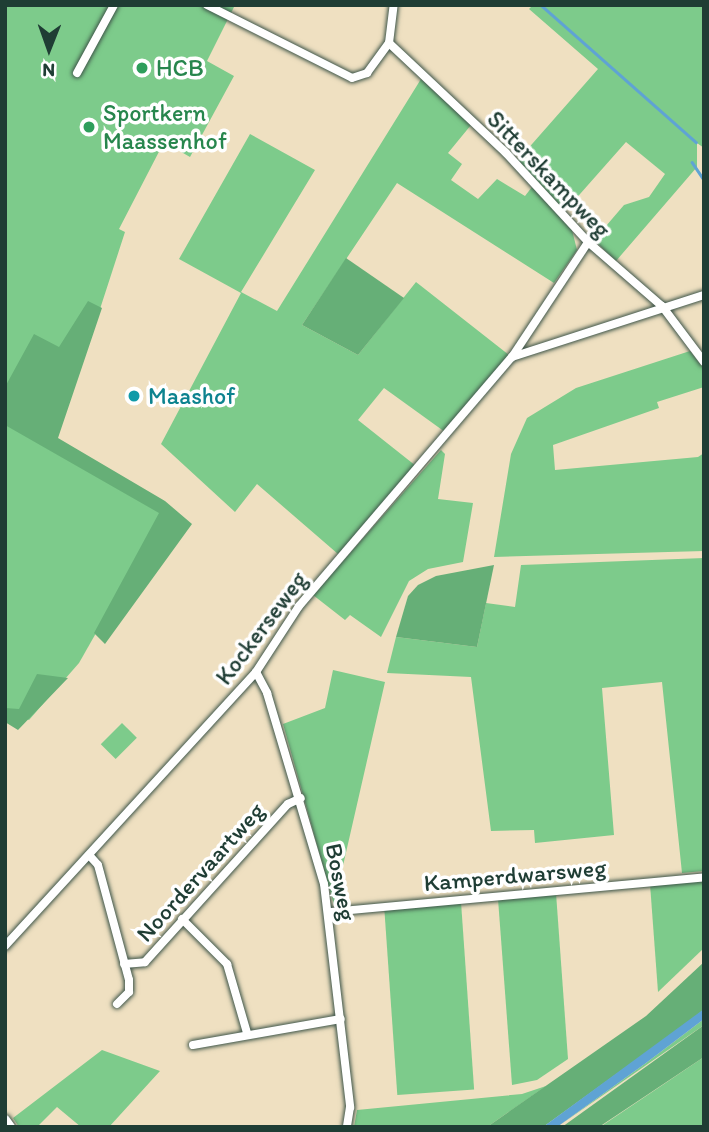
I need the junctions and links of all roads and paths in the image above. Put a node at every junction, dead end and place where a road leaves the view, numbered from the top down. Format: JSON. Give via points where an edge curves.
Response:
{"nodes":[{"id":1,"x":114,"y":5,"type":"edge"},
{"id":2,"x":207,"y":5,"type":"edge"},
{"id":3,"x":394,"y":5,"type":"edge"},
{"id":4,"x":389,"y":43,"type":"junction"},
{"id":5,"x":77,"y":73,"type":"dead end"},
{"id":6,"x":588,"y":242,"type":"junction"},
{"id":7,"x":704,"y":295,"type":"edge"},
{"id":8,"x":662,"y":306,"type":"junction"},
{"id":9,"x":512,"y":357,"type":"junction"},
{"id":10,"x":704,"y":362,"type":"edge"},
{"id":11,"x":256,"y":672,"type":"junction"},
{"id":12,"x":301,"y":798,"type":"junction"},
{"id":13,"x":89,"y":855,"type":"junction"},
{"id":14,"x":704,"y":877,"type":"edge"},
{"id":15,"x":330,"y":912,"type":"junction"},
{"id":16,"x":182,"y":919,"type":"junction"},
{"id":17,"x":5,"y":946,"type":"edge"},
{"id":18,"x":124,"y":964,"type":"junction"},
{"id":19,"x":117,"y":1004,"type":"dead end"},
{"id":20,"x":341,"y":1019,"type":"junction"},
{"id":21,"x":247,"y":1033,"type":"junction"},
{"id":22,"x":193,"y":1045,"type":"dead end"},
{"id":23,"x":347,"y":1127,"type":"edge"}],
"edges":[{"from":1,"to":5,"type":"street"},
{"from":2,"to":4,"type":"street","via":[[352,78],[367,73]]},
{"from":3,"to":4,"type":"street"},
{"from":4,"to":6,"type":"street","name":"Sitterskampweg","via":[[506,153]]},
{"from":6,"to":8,"type":"street","name":"Sitterskampweg"},
{"from":6,"to":9,"type":"street","name":"Kockerseweg"},
{"from":7,"to":8,"type":"street"},
{"from":8,"to":9,"type":"street"},
{"from":8,"to":10,"type":"street","name":"Sitterskampweg"},
{"from":9,"to":11,"type":"street","name":"Kockerseweg","via":[[299,606]]},
{"from":11,"to":12,"type":"street","name":"Bosweg","via":[[267,692]]},
{"from":11,"to":13,"type":"street","name":"Kockerseweg"},
{"from":12,"to":15,"type":"street","name":"Bosweg"},
{"from":12,"to":16,"type":"street","name":"Noordervaartweg","via":[[288,804]]},
{"from":13,"to":17,"type":"street","name":"Kockerseweg"},
{"from":13,"to":18,"type":"street","name":"Noordervaartweg","via":[[98,865]]},
{"from":14,"to":15,"type":"street","name":"Kamperdwarsweg"},
{"from":15,"to":20,"type":"street","name":"Bosweg"},
{"from":16,"to":18,"type":"street","name":"Noordervaartweg","via":[[145,962]]},
{"from":16,"to":21,"type":"street","via":[[227,964]]},
{"from":18,"to":19,"type":"street","name":"Noordervaartweg","via":[[129,992]]},
{"from":20,"to":21,"type":"street"},
{"from":20,"to":23,"type":"street","name":"Bosweg","via":[[350,1107]]},
{"from":21,"to":22,"type":"street"}]}
